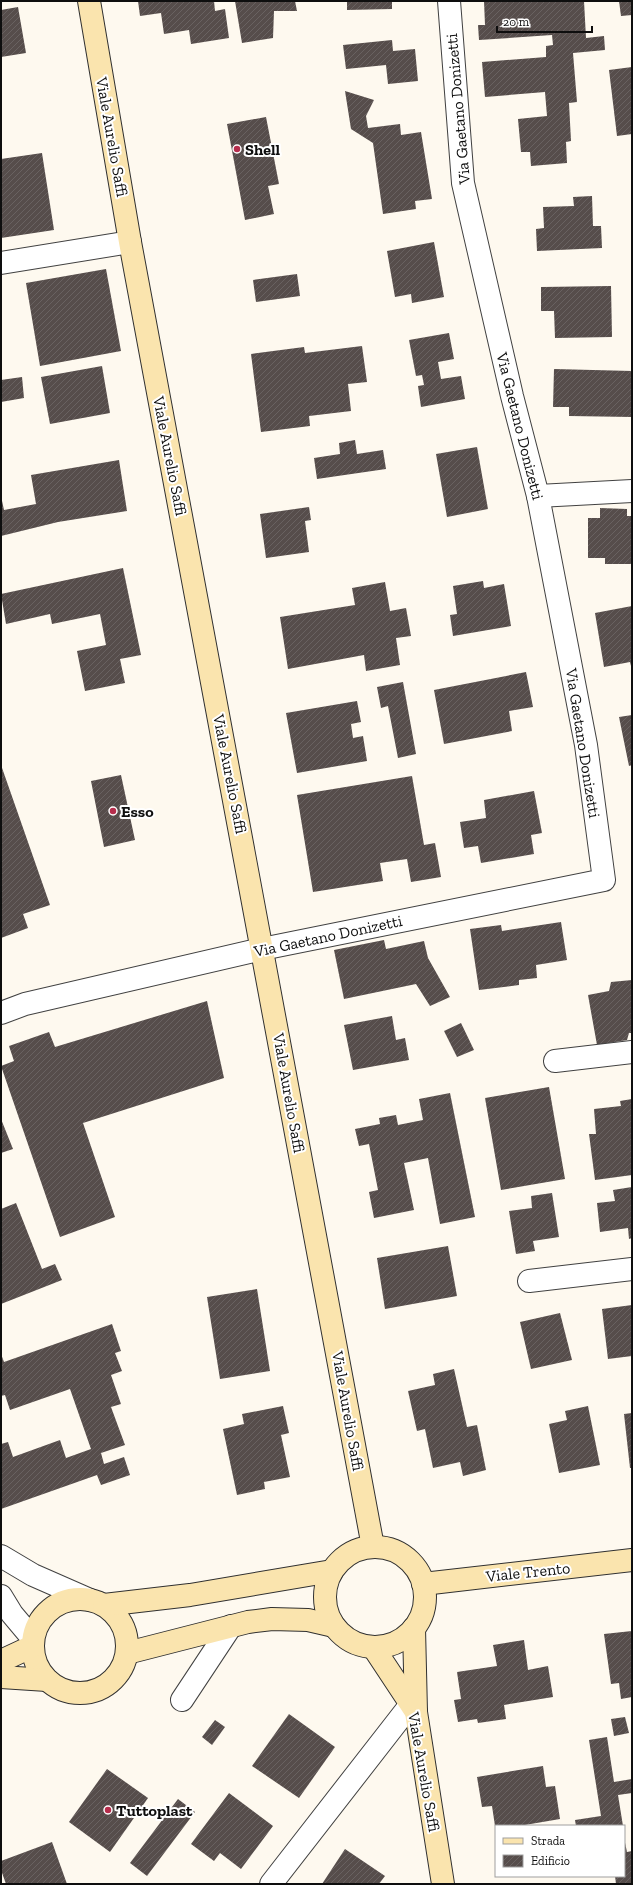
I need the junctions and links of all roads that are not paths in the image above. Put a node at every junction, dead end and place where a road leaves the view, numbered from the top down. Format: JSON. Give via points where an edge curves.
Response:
{"nodes":[{"id":1,"x":89,"y":1,"type":"edge"},
{"id":2,"x":449,"y":1,"type":"edge"},
{"id":3,"x":130,"y":242,"type":"junction"},
{"id":4,"x":1,"y":263,"type":"edge"},
{"id":5,"x":632,"y":491,"type":"edge"},
{"id":6,"x":538,"y":496,"type":"junction"},
{"id":7,"x":262,"y":949,"type":"junction"},
{"id":8,"x":1,"y":1013,"type":"edge"},
{"id":9,"x":632,"y":1052,"type":"edge"},
{"id":10,"x":555,"y":1061,"type":"dead end"},
{"id":11,"x":632,"y":1269,"type":"edge"},
{"id":12,"x":530,"y":1281,"type":"dead end"},
{"id":13,"x":373,"y":1547,"type":"junction"},
{"id":14,"x":1,"y":1556,"type":"edge"},
{"id":15,"x":632,"y":1560,"type":"edge"},
{"id":16,"x":332,"y":1571,"type":"junction"},
{"id":17,"x":423,"y":1584,"type":"junction"},
{"id":18,"x":1,"y":1596,"type":"edge"},
{"id":19,"x":97,"y":1602,"type":"junction"},
{"id":20,"x":231,"y":1626,"type":"junction"},
{"id":21,"x":334,"y":1626,"type":"junction"},
{"id":22,"x":414,"y":1628,"type":"junction"},
{"id":23,"x":33,"y":1642,"type":"junction"},
{"id":24,"x":373,"y":1647,"type":"junction"},
{"id":25,"x":128,"y":1653,"type":"junction"},
{"id":26,"x":1,"y":1661,"type":"edge"},
{"id":27,"x":1,"y":1676,"type":"edge"},
{"id":28,"x":47,"y":1680,"type":"junction"},
{"id":29,"x":182,"y":1700,"type":"dead end"},
{"id":30,"x":413,"y":1708,"type":"junction"},
{"id":31,"x":272,"y":1884,"type":"edge"},
{"id":32,"x":443,"y":1884,"type":"edge"}],
"edges":[{"from":1,"to":3,"type":"street","name":"Viale Aurelio Saffi"},
{"from":2,"to":6,"type":"street","name":"Via Gaetano Donizetti","via":[[463,183]]},
{"from":3,"to":4,"type":"street"},
{"from":3,"to":7,"type":"street","name":"Viale Aurelio Saffi"},
{"from":5,"to":6,"type":"street"},
{"from":6,"to":7,"type":"street","name":"Via Gaetano Donizetti","via":[[586,745],[604,880]]},
{"from":7,"to":8,"type":"street","name":"Via Gaetano Donizetti","via":[[25,1004]]},
{"from":7,"to":13,"type":"street","name":"Viale Aurelio Saffi"},
{"from":9,"to":10,"type":"street"},
{"from":11,"to":12,"type":"street"},
{"from":13,"to":16,"type":"street","via":[[357,1550],[343,1558]]},
{"from":13,"to":17,"type":"street","via":[[390,1549],[405,1556],[416,1569]]},
{"from":14,"to":19,"type":"street","via":[[33,1575]]},
{"from":15,"to":17,"type":"street","name":"Viale Trento"},
{"from":16,"to":19,"type":"street","via":[[190,1595]]},
{"from":16,"to":21,"type":"street","via":[[326,1584],[325,1598],[327,1613]]},
{"from":17,"to":22,"type":"street","via":[[425,1599],[422,1615]]},
{"from":18,"to":23,"type":"street"},
{"from":19,"to":23,"type":"street","via":[[75,1599],[47,1612],[38,1624]]},
{"from":19,"to":25,"type":"street","via":[[115,1614],[123,1626]]},
{"from":20,"to":21,"type":"street","via":[[272,1619],[308,1620]]},
{"from":20,"to":25,"type":"street"},
{"from":20,"to":29,"type":"street"},
{"from":21,"to":24,"type":"street","via":[[345,1637],[358,1644]]},
{"from":22,"to":24,"type":"street","via":[[403,1639],[389,1645]]},
{"from":22,"to":30,"type":"street"},
{"from":23,"to":26,"type":"street"},
{"from":23,"to":28,"type":"street","via":[[34,1658]]},
{"from":24,"to":30,"type":"street","name":"Viale Aurelio Saffi"},
{"from":25,"to":28,"type":"street","via":[[115,1680],[103,1688],[88,1693],[74,1694],[59,1689]]},
{"from":27,"to":28,"type":"street"},
{"from":30,"to":31,"type":"street"},
{"from":30,"to":32,"type":"street","name":"Viale Aurelio Saffi"}]}
